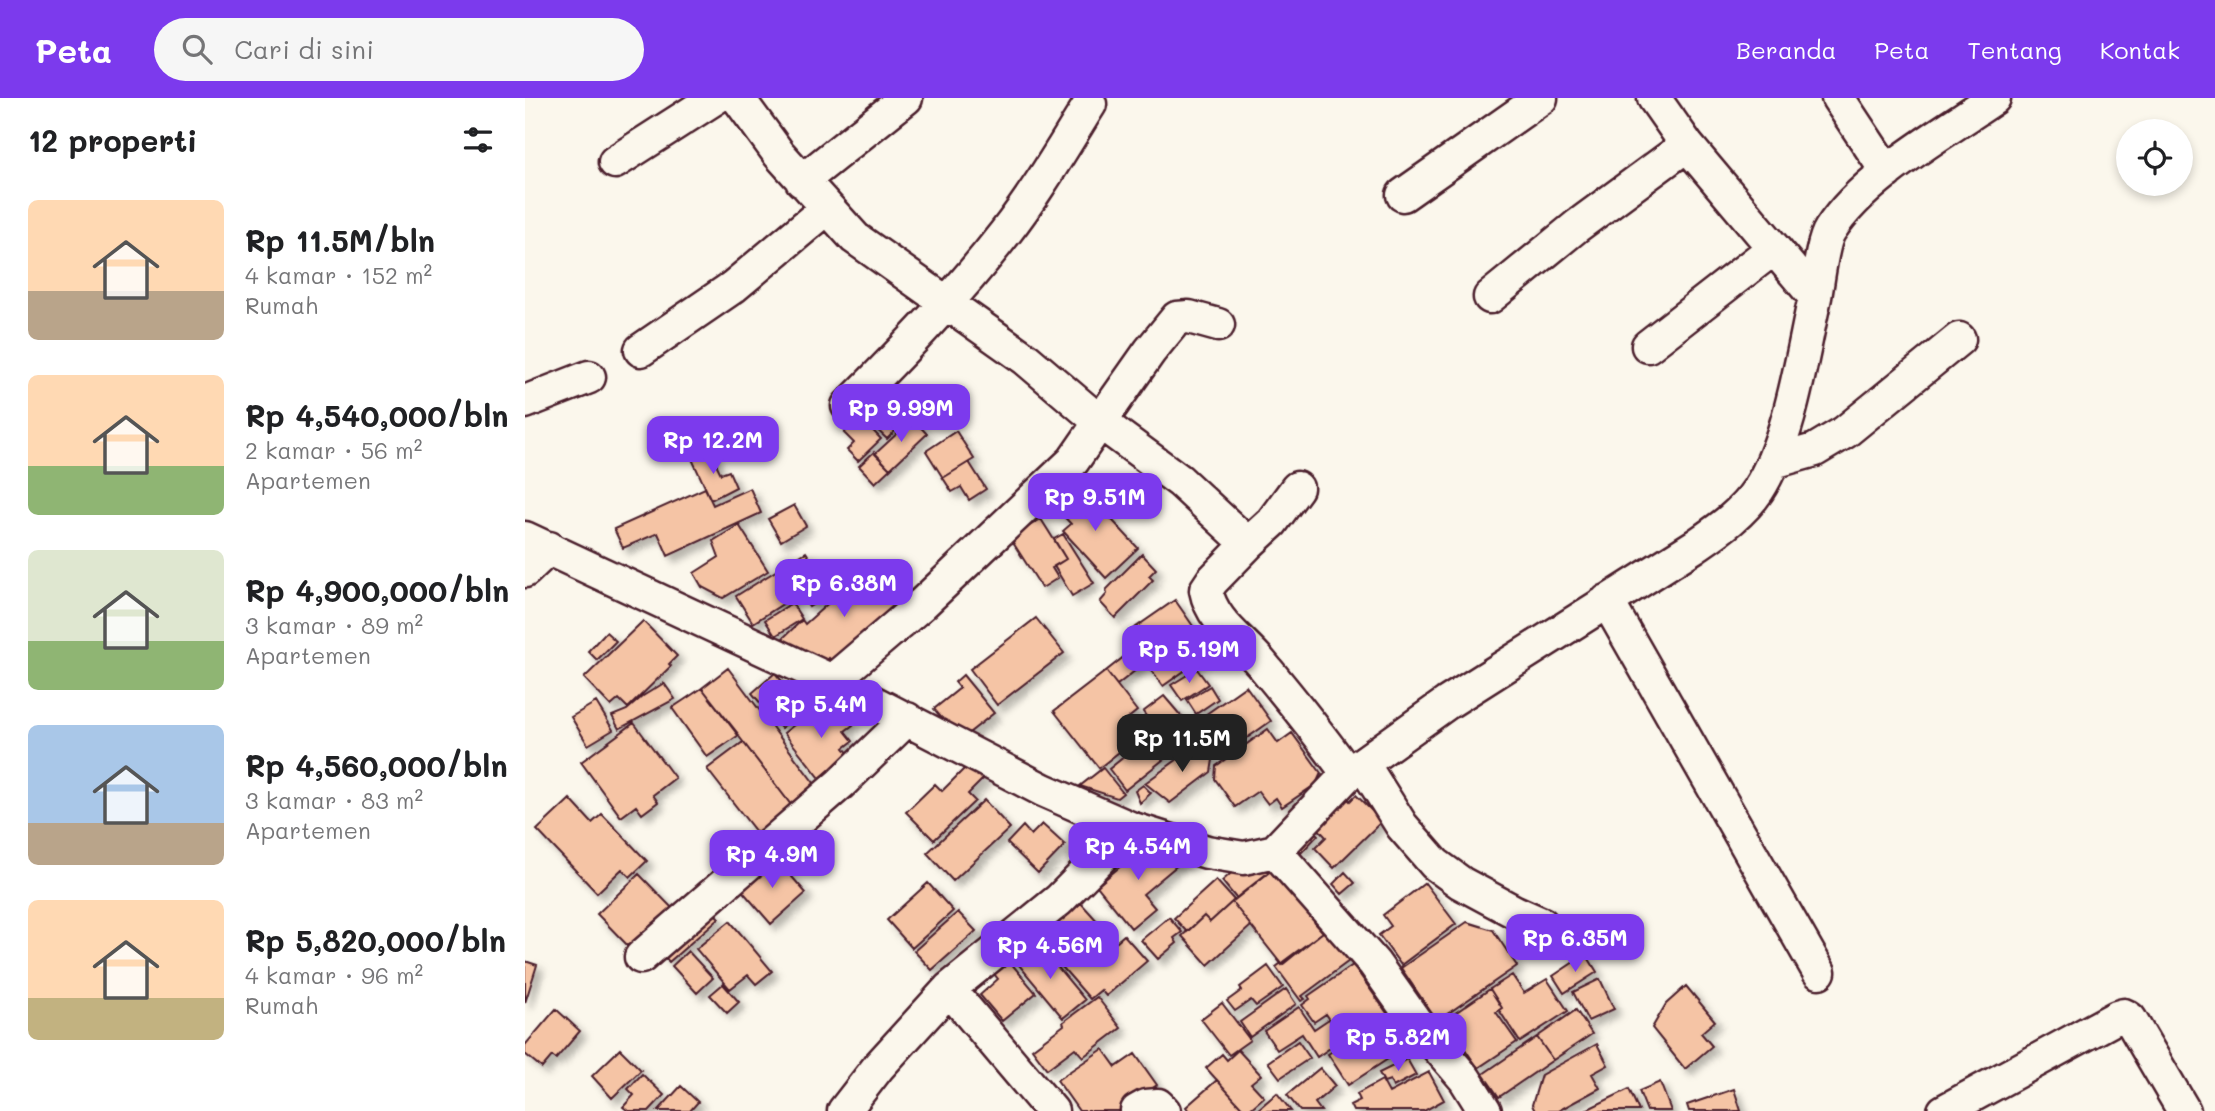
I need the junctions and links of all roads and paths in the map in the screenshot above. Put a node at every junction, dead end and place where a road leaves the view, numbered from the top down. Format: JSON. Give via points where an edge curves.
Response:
{"nodes":[{"id":1,"x":715,"y":98,"type":"edge"},
{"id":2,"x":738,"y":98,"type":"edge"},
{"id":3,"x":906,"y":98,"type":"edge"},
{"id":4,"x":1541,"y":98,"type":"edge"},
{"id":5,"x":1654,"y":98,"type":"edge"},
{"id":6,"x":1838,"y":98,"type":"edge"},
{"id":7,"x":1994,"y":98,"type":"edge"},
{"id":8,"x":1090,"y":103,"type":"dead end"},
{"id":9,"x":1687,"y":145,"type":"junction"},
{"id":10,"x":615,"y":162,"type":"dead end"},
{"id":11,"x":1887,"y":172,"type":"junction"},
{"id":12,"x":802,"y":181,"type":"junction"},
{"id":13,"x":1403,"y":195,"type":"dead end"},
{"id":14,"x":826,"y":209,"type":"junction"},
{"id":15,"x":1774,"y":248,"type":"junction"},
{"id":16,"x":1490,"y":297,"type":"dead end"},
{"id":17,"x":1815,"y":297,"type":"junction"},
{"id":18,"x":947,"y":304,"type":"junction"},
{"id":19,"x":1218,"y":325,"type":"dead end"},
{"id":20,"x":1959,"y":339,"type":"dead end"},
{"id":21,"x":1648,"y":346,"type":"dead end"},
{"id":22,"x":641,"y":350,"type":"dead end"},
{"id":23,"x":589,"y":377,"type":"dead end"},
{"id":24,"x":525,"y":402,"type":"edge"},
{"id":25,"x":848,"y":407,"type":"dead end"},
{"id":26,"x":1100,"y":422,"type":"junction"},
{"id":27,"x":1773,"y":462,"type":"junction"},
{"id":28,"x":1297,"y":488,"type":"dead end"},
{"id":29,"x":537,"y":543,"type":"edge"},
{"id":30,"x":1248,"y":544,"type":"junction"},
{"id":31,"x":525,"y":572,"type":"edge"},
{"id":32,"x":1607,"y":601,"type":"junction"},
{"id":33,"x":832,"y":681,"type":"junction"},
{"id":34,"x":907,"y":719,"type":"junction"},
{"id":35,"x":1355,"y":769,"type":"junction"},
{"id":36,"x":1130,"y":828,"type":"junction"},
{"id":37,"x":1275,"y":851,"type":"junction"},
{"id":38,"x":1542,"y":924,"type":"dead end"},
{"id":39,"x":641,"y":957,"type":"dead end"},
{"id":40,"x":1819,"y":972,"type":"dead end"},
{"id":41,"x":949,"y":989,"type":"junction"},
{"id":42,"x":844,"y":1111,"type":"edge"},
{"id":43,"x":1052,"y":1111,"type":"edge"},
{"id":44,"x":1137,"y":1111,"type":"edge"},
{"id":45,"x":1164,"y":1111,"type":"edge"},
{"id":46,"x":1485,"y":1111,"type":"edge"},
{"id":47,"x":1944,"y":1111,"type":"edge"},
{"id":48,"x":2184,"y":1111,"type":"edge"}],
"edges":[{"from":1,"to":10,"type":"street"},
{"from":2,"to":12,"type":"street"},
{"from":3,"to":12,"type":"street"},
{"from":4,"to":13,"type":"street"},
{"from":5,"to":9,"type":"street"},
{"from":6,"to":11,"type":"street"},
{"from":7,"to":11,"type":"street"},
{"from":8,"to":18,"type":"street","via":[[1006,232]]},
{"from":9,"to":15,"type":"street"},
{"from":9,"to":16,"type":"street"},
{"from":11,"to":17,"type":"street","via":[[1828,232]]},
{"from":12,"to":14,"type":"street"},
{"from":14,"to":18,"type":"street","via":[[855,238]]},
{"from":14,"to":22,"type":"street","via":[[733,287]]},
{"from":15,"to":17,"type":"street"},
{"from":15,"to":21,"type":"street"},
{"from":17,"to":27,"type":"street","via":[[1792,402]]},
{"from":18,"to":25,"type":"street"},
{"from":18,"to":26,"type":"street","via":[[1026,359]]},
{"from":19,"to":26,"type":"street","via":[[1177,318]]},
{"from":20,"to":27,"type":"street","via":[[1846,432],[1815,450]]},
{"from":23,"to":24,"type":"street"},
{"from":26,"to":30,"type":"street","via":[[1180,481]]},
{"from":26,"to":33,"type":"street","via":[[1073,461],[922,604]]},
{"from":27,"to":32,"type":"street","via":[[1758,491],[1725,525]]},
{"from":28,"to":30,"type":"street","via":[[1272,522]]},
{"from":29,"to":31,"type":"street"},
{"from":29,"to":33,"type":"street"},
{"from":30,"to":35,"type":"street","via":[[1212,581],[1206,590],[1208,601]]},
{"from":32,"to":35,"type":"street","via":[[1447,703]]},
{"from":32,"to":40,"type":"street"},
{"from":33,"to":34,"type":"street"},
{"from":34,"to":36,"type":"street","via":[[1043,790]]},
{"from":34,"to":39,"type":"street","via":[[831,792]]},
{"from":35,"to":37,"type":"street"},
{"from":35,"to":38,"type":"street","via":[[1435,864],[1461,883]]},
{"from":36,"to":37,"type":"street","via":[[1207,852],[1244,858]]},
{"from":36,"to":41,"type":"street","via":[[1059,900]]},
{"from":37,"to":46,"type":"street","via":[[1374,963]]},
{"from":41,"to":42,"type":"street"},
{"from":41,"to":43,"type":"street"},
{"from":44,"to":45,"type":"street","via":[[1158,1105]]},
{"from":47,"to":48,"type":"street","via":[[2124,1015]]}]}
